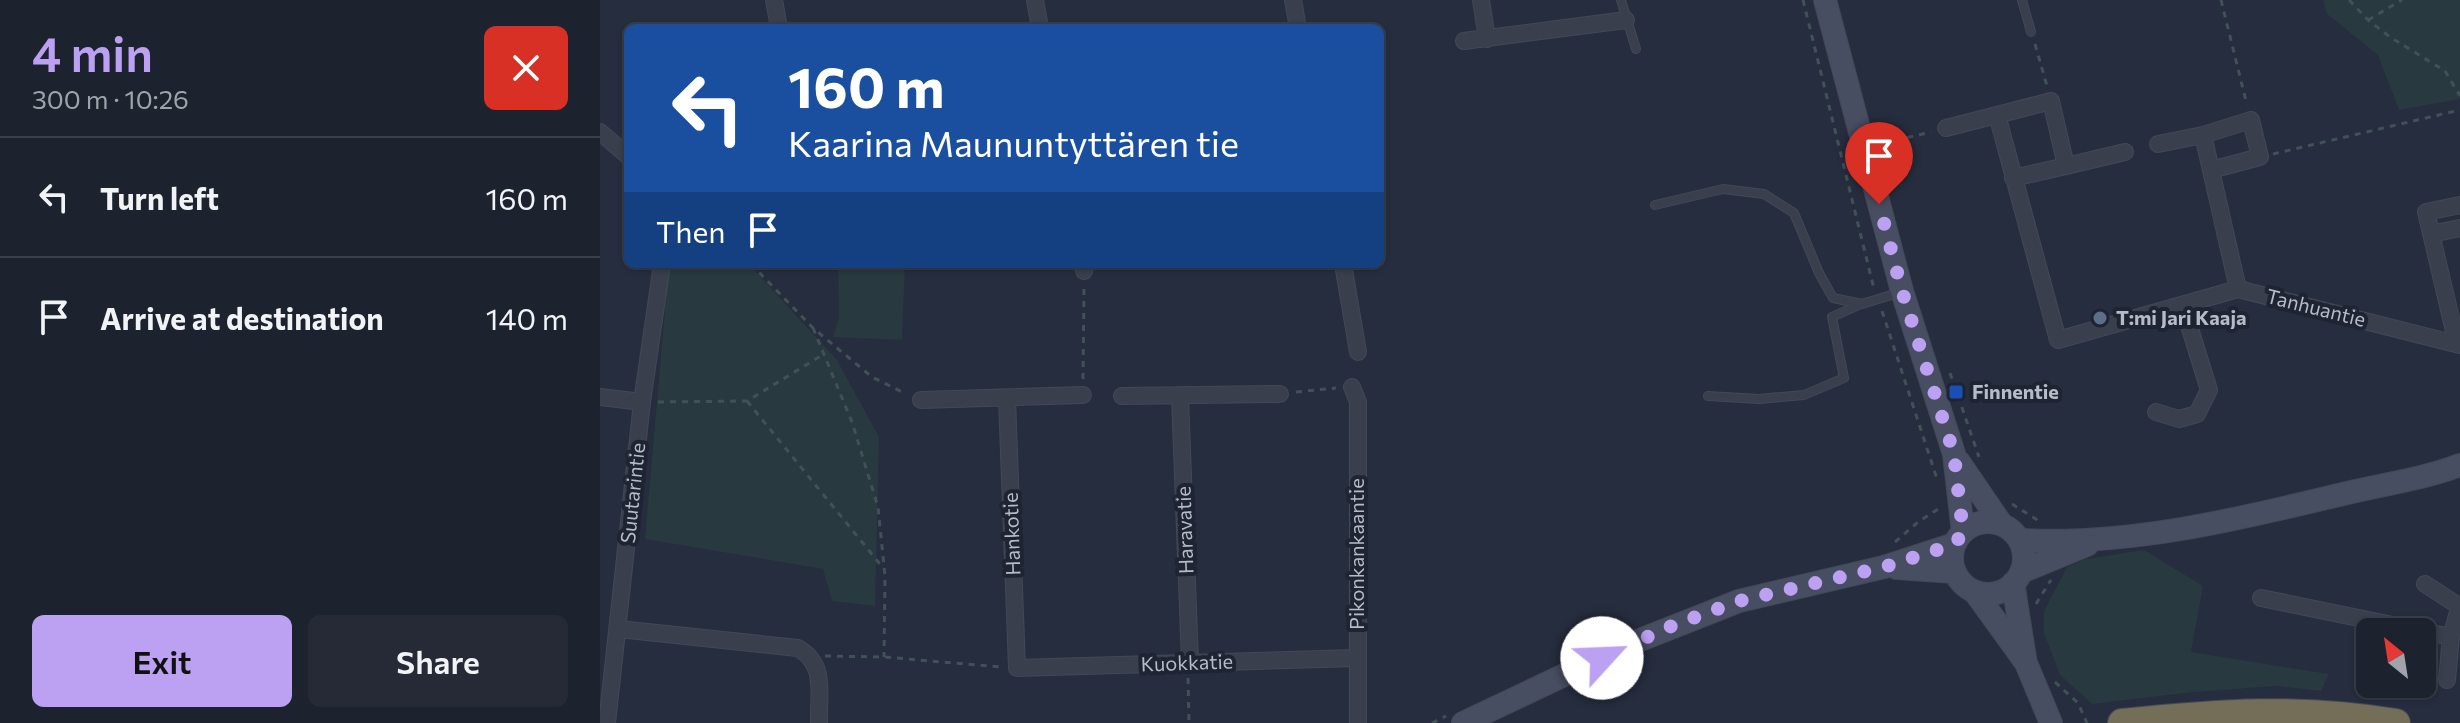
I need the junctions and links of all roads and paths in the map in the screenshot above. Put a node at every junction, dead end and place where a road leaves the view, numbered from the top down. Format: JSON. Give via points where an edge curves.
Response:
{"nodes":[{"id":1,"x":774,"y":0,"type":"edge"},
{"id":2,"x":1035,"y":0,"type":"edge"},
{"id":3,"x":1293,"y":0,"type":"edge"},
{"id":4,"x":1481,"y":0,"type":"edge"},
{"id":5,"x":1621,"y":0,"type":"edge"},
{"id":6,"x":1803,"y":0,"type":"edge"},
{"id":7,"x":1825,"y":0,"type":"edge"},
{"id":8,"x":2022,"y":0,"type":"edge"},
{"id":9,"x":2221,"y":0,"type":"edge"},
{"id":10,"x":2349,"y":0,"type":"edge"},
{"id":11,"x":2402,"y":0,"type":"edge"},
{"id":12,"x":1626,"y":20,"type":"junction"},
{"id":13,"x":2368,"y":20,"type":"junction"},
{"id":14,"x":778,"y":24,"type":"edge"},
{"id":15,"x":1039,"y":24,"type":"edge"},
{"id":16,"x":1297,"y":24,"type":"edge"},
{"id":17,"x":2031,"y":32,"type":"joint"},
{"id":18,"x":1487,"y":39,"type":"junction"},
{"id":19,"x":1464,"y":41,"type":"dead end"},
{"id":20,"x":1636,"y":49,"type":"dead end"},
{"id":21,"x":2460,"y":96,"type":"edge"},
{"id":22,"x":2051,"y":101,"type":"junction"},
{"id":23,"x":2460,"y":110,"type":"edge"},
{"id":24,"x":1997,"y":115,"type":"junction"},
{"id":25,"x":2251,"y":120,"type":"junction"},
{"id":26,"x":1946,"y":128,"type":"joint"},
{"id":27,"x":600,"y":132,"type":"edge"},
{"id":28,"x":2203,"y":135,"type":"junction"},
{"id":29,"x":1882,"y":144,"type":"dead end"},
{"id":30,"x":2158,"y":144,"type":"dead end"},
{"id":31,"x":2125,"y":152,"type":"dead end"},
{"id":32,"x":624,"y":153,"type":"edge"},
{"id":33,"x":2260,"y":157,"type":"junction"},
{"id":34,"x":2066,"y":166,"type":"junction"},
{"id":35,"x":2211,"y":170,"type":"junction"},
{"id":36,"x":2013,"y":178,"type":"junction"},
{"id":37,"x":1655,"y":205,"type":"dead end"},
{"id":38,"x":2460,"y":205,"type":"edge"},
{"id":39,"x":2460,"y":228,"type":"edge"},
{"id":40,"x":2431,"y":234,"type":"junction"},
{"id":41,"x":661,"y":268,"type":"edge"},
{"id":42,"x":755,"y":268,"type":"edge"},
{"id":43,"x":1084,"y":268,"type":"edge"},
{"id":44,"x":1344,"y":268,"type":"edge"},
{"id":45,"x":2238,"y":289,"type":"junction"},
{"id":46,"x":1902,"y":291,"type":"junction"},
{"id":47,"x":1878,"y":298,"type":"junction"},
{"id":48,"x":1862,"y":304,"type":"junction"},
{"id":49,"x":2183,"y":306,"type":"junction"},
{"id":50,"x":813,"y":328,"type":"junction"},
{"id":51,"x":2459,"y":344,"type":"edge"},
{"id":52,"x":1358,"y":352,"type":"dead end"},
{"id":53,"x":824,"y":354,"type":"junction"},
{"id":54,"x":1946,"y":364,"type":"dead end"},
{"id":55,"x":1352,"y":387,"type":"joint"},
{"id":56,"x":1280,"y":394,"type":"joint"},
{"id":57,"x":1083,"y":395,"type":"joint"},
{"id":58,"x":1122,"y":396,"type":"dead end"},
{"id":59,"x":1708,"y":396,"type":"dead end"},
{"id":60,"x":600,"y":397,"type":"edge"},
{"id":61,"x":1180,"y":397,"type":"junction"},
{"id":62,"x":1007,"y":399,"type":"junction"},
{"id":63,"x":921,"y":400,"type":"joint"},
{"id":64,"x":747,"y":401,"type":"junction"},
{"id":65,"x":642,"y":402,"type":"junction"},
{"id":66,"x":2156,"y":412,"type":"dead end"},
{"id":67,"x":1954,"y":454,"type":"junction"},
{"id":68,"x":1980,"y":459,"type":"dead end"},
{"id":69,"x":2460,"y":465,"type":"edge"},
{"id":70,"x":1937,"y":480,"type":"dead end"},
{"id":71,"x":2008,"y":502,"type":"dead end"},
{"id":72,"x":2002,"y":525,"type":"junction"},
{"id":73,"x":1959,"y":538,"type":"junction"},
{"id":74,"x":2019,"y":540,"type":"junction"},
{"id":75,"x":2051,"y":551,"type":"junction"},
{"id":76,"x":1884,"y":567,"type":"junction"},
{"id":77,"x":884,"y":569,"type":"junction"},
{"id":78,"x":1955,"y":572,"type":"junction"},
{"id":79,"x":2017,"y":578,"type":"junction"},
{"id":80,"x":2425,"y":584,"type":"dead end"},
{"id":81,"x":1974,"y":591,"type":"junction"},
{"id":82,"x":2261,"y":598,"type":"dead end"},
{"id":83,"x":2460,"y":606,"type":"edge"},
{"id":84,"x":2033,"y":610,"type":"dead end"},
{"id":85,"x":619,"y":629,"type":"junction"},
{"id":86,"x":2451,"y":637,"type":"junction"},
{"id":87,"x":811,"y":656,"type":"junction"},
{"id":88,"x":884,"y":657,"type":"junction"},
{"id":89,"x":1357,"y":658,"type":"junction"},
{"id":90,"x":1190,"y":662,"type":"junction"},
{"id":91,"x":2026,"y":663,"type":"junction"},
{"id":92,"x":1017,"y":668,"type":"junction"},
{"id":93,"x":2049,"y":672,"type":"dead end"},
{"id":94,"x":2447,"y":680,"type":"dead end"},
{"id":95,"x":606,"y":681,"type":"edge"},
{"id":96,"x":607,"y":723,"type":"edge"},
{"id":97,"x":819,"y":723,"type":"edge"},
{"id":98,"x":1189,"y":723,"type":"edge"},
{"id":99,"x":1358,"y":723,"type":"edge"},
{"id":100,"x":1463,"y":723,"type":"edge"},
{"id":101,"x":2051,"y":723,"type":"edge"},
{"id":102,"x":2087,"y":723,"type":"edge"},
{"id":103,"x":2122,"y":723,"type":"edge"},
{"id":104,"x":2396,"y":723,"type":"edge"}],
"edges":[{"from":1,"to":14,"type":"street"},
{"from":2,"to":15,"type":"street"},
{"from":3,"to":16,"type":"street"},
{"from":4,"to":18,"type":"street"},
{"from":5,"to":12,"type":"lane"},
{"from":6,"to":47,"type":"path"},
{"from":7,"to":46,"type":"main road"},
{"from":8,"to":17,"type":"lane"},
{"from":9,"to":25,"type":"path"},
{"from":10,"to":13,"type":"path"},
{"from":11,"to":13,"type":"path"},
{"from":12,"to":18,"type":"street"},
{"from":12,"to":20,"type":"lane"},
{"from":13,"to":21,"type":"path","via":[[2445,71]]},
{"from":17,"to":22,"type":"path"},
{"from":18,"to":19,"type":"street"},
{"from":22,"to":24,"type":"street"},
{"from":22,"to":34,"type":"street"},
{"from":23,"to":33,"type":"path"},
{"from":24,"to":26,"type":"street"},
{"from":24,"to":36,"type":"street","name":"Tanhuantie"},
{"from":25,"to":28,"type":"street"},
{"from":25,"to":33,"type":"street"},
{"from":26,"to":29,"type":"path"},
{"from":27,"to":32,"type":"street"},
{"from":28,"to":30,"type":"street"},
{"from":28,"to":35,"type":"street"},
{"from":31,"to":34,"type":"street"},
{"from":33,"to":35,"type":"street"},
{"from":34,"to":36,"type":"street"},
{"from":35,"to":45,"type":"street"},
{"from":36,"to":49,"type":"street","name":"Tanhuantie","via":[[2058,340]]},
{"from":37,"to":48,"type":"lane","via":[[1723,189],[1764,194],[1794,213],[1833,298]]},
{"from":38,"to":40,"type":"street","via":[[2426,212]]},
{"from":39,"to":40,"type":"street"},
{"from":40,"to":51,"type":"street"},
{"from":41,"to":65,"type":"street","name":"Suutarintie"},
{"from":42,"to":50,"type":"path"},
{"from":43,"to":57,"type":"path"},
{"from":44,"to":52,"type":"street"},
{"from":45,"to":49,"type":"street","name":"Tanhuantie"},
{"from":45,"to":51,"type":"street","name":"Tanhuantie"},
{"from":46,"to":47,"type":"lane"},
{"from":46,"to":67,"type":"main road"},
{"from":47,"to":48,"type":"lane"},
{"from":47,"to":70,"type":"path"},
{"from":48,"to":59,"type":"lane","via":[[1832,317],[1844,378],[1804,395]]},
{"from":49,"to":66,"type":"street","via":[[2209,390],[2197,414],[2179,419]]},
{"from":50,"to":53,"type":"path"},
{"from":50,"to":63,"type":"path","via":[[872,377]]},
{"from":53,"to":64,"type":"path"},
{"from":53,"to":77,"type":"path","via":[[878,507]]},
{"from":54,"to":68,"type":"path"},
{"from":55,"to":56,"type":"path"},
{"from":55,"to":89,"type":"street","name":"Pikonkankaantie","via":[[1358,402]]},
{"from":56,"to":61,"type":"street"},
{"from":57,"to":62,"type":"street"},
{"from":58,"to":61,"type":"street"},
{"from":60,"to":65,"type":"street"},
{"from":61,"to":90,"type":"street","name":"Haravatie"},
{"from":62,"to":63,"type":"street"},
{"from":62,"to":92,"type":"street","name":"Hankotie"},
{"from":64,"to":65,"type":"path"},
{"from":64,"to":77,"type":"path"},
{"from":65,"to":85,"type":"street","name":"Suutarintie"},
{"from":67,"to":72,"type":"main road"},
{"from":67,"to":73,"type":"main road"},
{"from":69,"to":75,"type":"main road","via":[[2180,530]]},
{"from":71,"to":75,"type":"path","via":[[2047,525]]},
{"from":72,"to":73,"type":"main road","via":[[1981,523]]},
{"from":72,"to":74,"type":"main road"},
{"from":73,"to":76,"type":"main road"},
{"from":73,"to":78,"type":"main road","via":[[1952,553]]},
{"from":74,"to":75,"type":"main road"},
{"from":74,"to":79,"type":"main road","via":[[2023,551]]},
{"from":75,"to":79,"type":"main road"},
{"from":75,"to":84,"type":"path","via":[[2051,579]]},
{"from":76,"to":78,"type":"main road"},
{"from":76,"to":100,"type":"main road","via":[[1739,601],[1630,644]]},
{"from":77,"to":88,"type":"path"},
{"from":78,"to":81,"type":"main road"},
{"from":79,"to":81,"type":"main road","via":[[1995,593]]},
{"from":79,"to":91,"type":"main road"},
{"from":80,"to":83,"type":"street"},
{"from":81,"to":91,"type":"main road"},
{"from":82,"to":86,"type":"street"},
{"from":83,"to":86,"type":"street"},
{"from":85,"to":87,"type":"street","via":[[798,648]]},
{"from":85,"to":95,"type":"street","name":"Suutarintie"},
{"from":86,"to":94,"type":"street"},
{"from":87,"to":88,"type":"path"},
{"from":87,"to":97,"type":"street","via":[[818,667]]},
{"from":88,"to":92,"type":"path"},
{"from":89,"to":90,"type":"street","name":"Kuokkatie"},
{"from":89,"to":99,"type":"street","name":"Pikonkankaantie"},
{"from":90,"to":92,"type":"street","name":"Kuokkatie"},
{"from":90,"to":98,"type":"path"},
{"from":91,"to":101,"type":"main road"},
{"from":93,"to":102,"type":"path","via":[[2078,703]]},
{"from":95,"to":96,"type":"street","name":"Suutarintie"},
{"from":103,"to":104,"type":"highway","via":[[2284,711]]}]}
